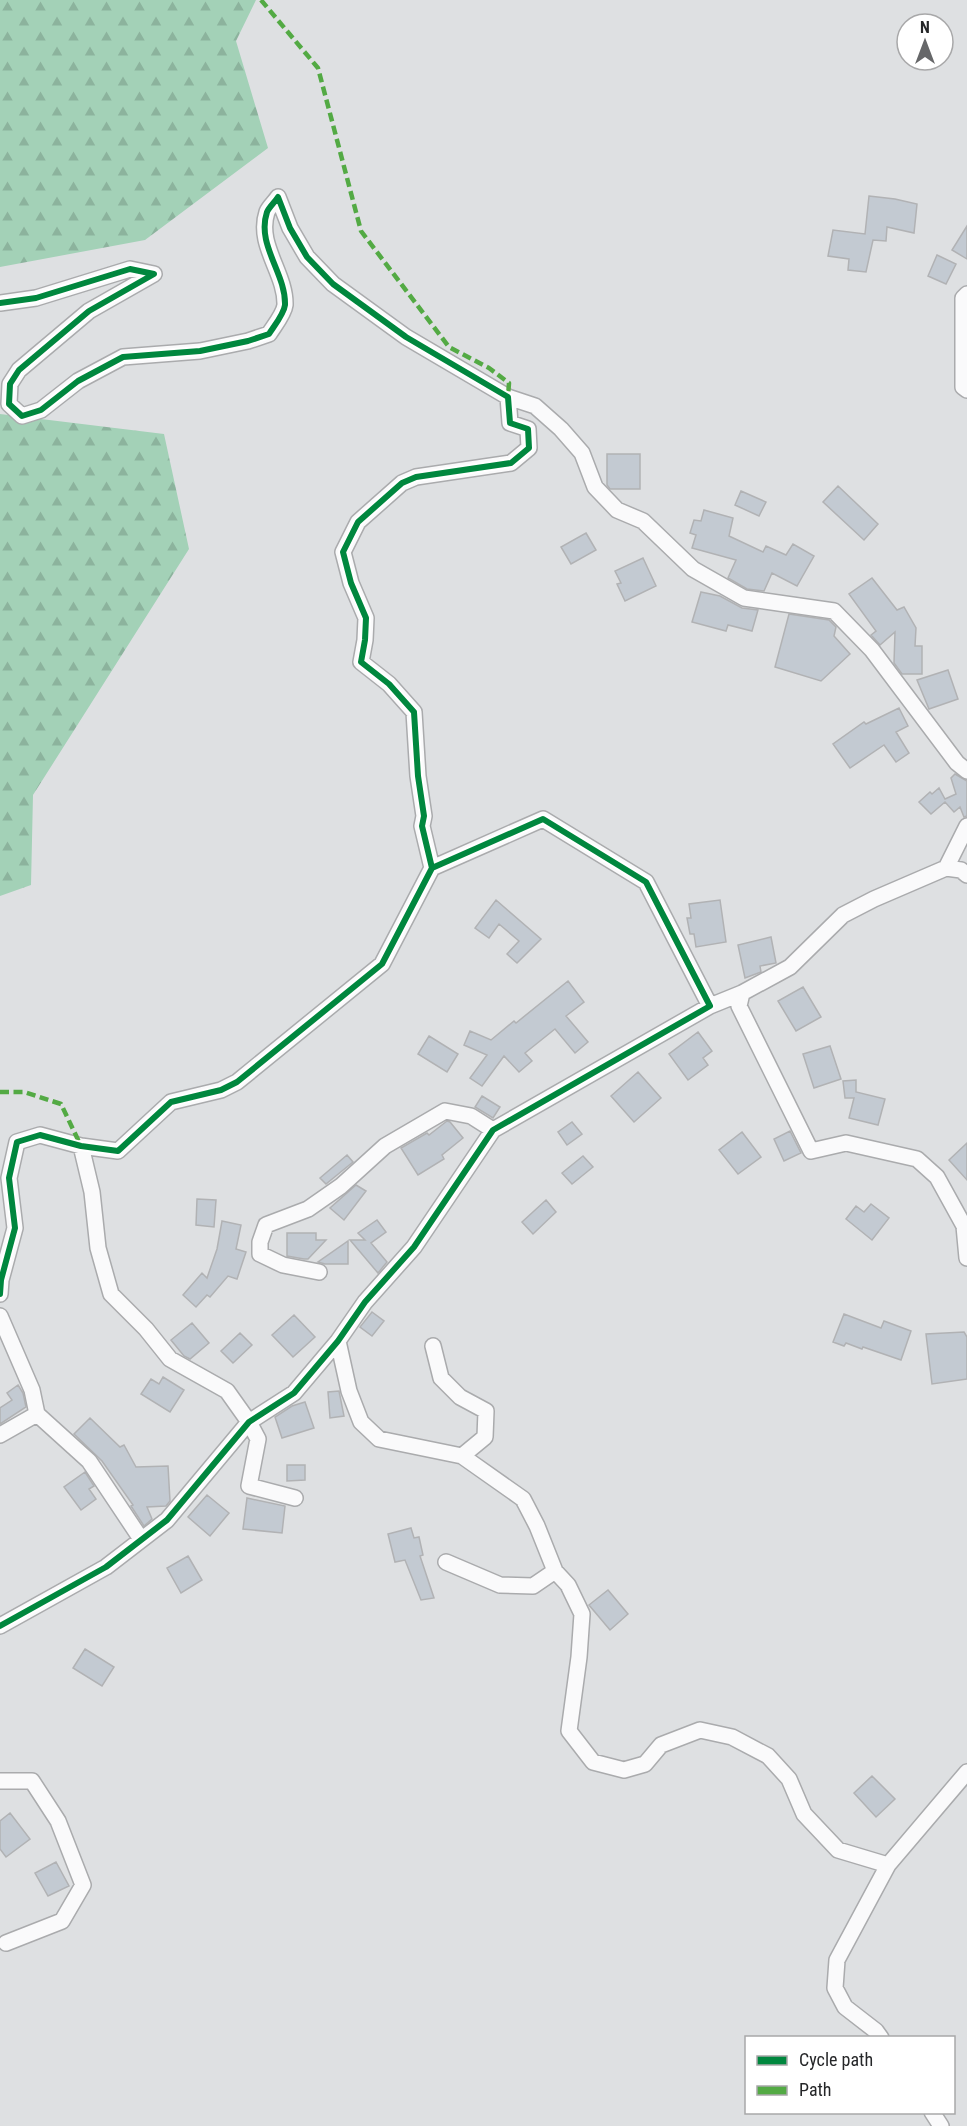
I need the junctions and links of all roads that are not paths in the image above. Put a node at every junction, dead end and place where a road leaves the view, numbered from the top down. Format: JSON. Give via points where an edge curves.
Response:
{"nodes":[{"id":1,"x":967,"y":294,"type":"edge"},
{"id":2,"x":0,"y":303,"type":"edge"},
{"id":3,"x":967,"y":390,"type":"edge"},
{"id":4,"x":508,"y":397,"type":"junction"},
{"id":5,"x":967,"y":771,"type":"edge"},
{"id":6,"x":967,"y":826,"type":"edge"},
{"id":7,"x":432,"y":868,"type":"junction"},
{"id":8,"x":946,"y":868,"type":"junction"},
{"id":9,"x":967,"y":875,"type":"edge"},
{"id":10,"x":742,"y":993,"type":"junction"},
{"id":11,"x":710,"y":1006,"type":"junction"},
{"id":12,"x":493,"y":1130,"type":"junction"},
{"id":13,"x":81,"y":1146,"type":"junction"},
{"id":14,"x":967,"y":1258,"type":"edge"},
{"id":15,"x":319,"y":1272,"type":"dead end"},
{"id":16,"x":0,"y":1294,"type":"edge"},
{"id":17,"x":0,"y":1316,"type":"edge"},
{"id":18,"x":338,"y":1341,"type":"junction"},
{"id":19,"x":433,"y":1346,"type":"dead end"},
{"id":20,"x":37,"y":1414,"type":"junction"},
{"id":21,"x":249,"y":1422,"type":"junction"},
{"id":22,"x":0,"y":1435,"type":"edge"},
{"id":23,"x":462,"y":1455,"type":"junction"},
{"id":24,"x":294,"y":1498,"type":"dead end"},
{"id":25,"x":141,"y":1539,"type":"junction"},
{"id":26,"x":446,"y":1562,"type":"dead end"},
{"id":27,"x":555,"y":1570,"type":"junction"},
{"id":28,"x":0,"y":1626,"type":"edge"},
{"id":29,"x":967,"y":1772,"type":"edge"},
{"id":30,"x":0,"y":1781,"type":"edge"},
{"id":31,"x":888,"y":1865,"type":"junction"},
{"id":32,"x":6,"y":1943,"type":"dead end"},
{"id":33,"x":880,"y":2036,"type":"edge"}],
"edges":[{"from":1,"to":3,"type":"street","via":[[963,298],[963,387]]},
{"from":2,"to":4,"type":"street","via":[[36,298],[130,269],[154,274],[89,312],[19,370],[10,384],[9,404],[22,416],[41,410],[78,381],[123,357],[200,351],[269,334],[285,307],[264,229],[267,211],[278,198],[307,257],[333,284],[406,337]]},
{"from":4,"to":5,"type":"street","via":[[535,406],[561,429],[582,453],[595,487],[617,510],[643,521],[693,569],[744,598],[834,611],[872,650]]},
{"from":4,"to":7,"type":"street","via":[[510,423],[528,429],[529,448],[511,463],[416,477],[402,483],[358,522],[343,552],[366,618],[361,662],[389,684],[414,712],[422,826]]},
{"from":6,"to":8,"type":"street"},
{"from":7,"to":11,"type":"street","via":[[543,819],[645,882]]},
{"from":7,"to":13,"type":"street","via":[[382,964],[237,1082],[221,1090],[171,1102],[117,1151]]},
{"from":8,"to":9,"type":"street"},
{"from":8,"to":10,"type":"street","via":[[843,915],[790,967]]},
{"from":10,"to":11,"type":"street"},
{"from":10,"to":14,"type":"street","via":[[739,1006],[811,1151],[846,1143],[917,1159],[938,1177],[964,1226]]},
{"from":11,"to":12,"type":"street"},
{"from":12,"to":15,"type":"street","via":[[471,1116],[445,1111],[385,1146],[308,1209],[266,1225],[260,1242],[261,1254],[283,1265]]},
{"from":12,"to":18,"type":"street","via":[[414,1247],[365,1302]]},
{"from":13,"to":16,"type":"street","via":[[40,1135],[17,1142],[9,1178],[15,1228]]},
{"from":13,"to":21,"type":"street","via":[[92,1192],[98,1248],[111,1294],[170,1359],[227,1391]]},
{"from":17,"to":20,"type":"street","via":[[32,1390]]},
{"from":18,"to":21,"type":"street","via":[[294,1393]]},
{"from":18,"to":23,"type":"street","via":[[349,1391],[361,1422],[379,1439]]},
{"from":19,"to":23,"type":"street","via":[[441,1378],[460,1396],[486,1411],[484,1437]]},
{"from":20,"to":22,"type":"street"},
{"from":20,"to":25,"type":"street","via":[[89,1461]]},
{"from":21,"to":24,"type":"street","via":[[258,1439],[249,1486]]},
{"from":21,"to":25,"type":"street","via":[[167,1520]]},
{"from":23,"to":27,"type":"street","via":[[523,1499]]},
{"from":25,"to":28,"type":"street","via":[[106,1567]]},
{"from":26,"to":27,"type":"street","via":[[500,1585],[533,1586]]},
{"from":27,"to":31,"type":"street","via":[[568,1585],[582,1614],[569,1731],[593,1762],[624,1770],[645,1764],[660,1744],[700,1730],[732,1737],[768,1756],[789,1779],[804,1814],[838,1850]]},
{"from":29,"to":31,"type":"street"},
{"from":30,"to":32,"type":"street","via":[[32,1781],[58,1821],[83,1885],[62,1921]]},
{"from":31,"to":33,"type":"street","via":[[837,1960],[834,1988],[845,2007]]}]}
